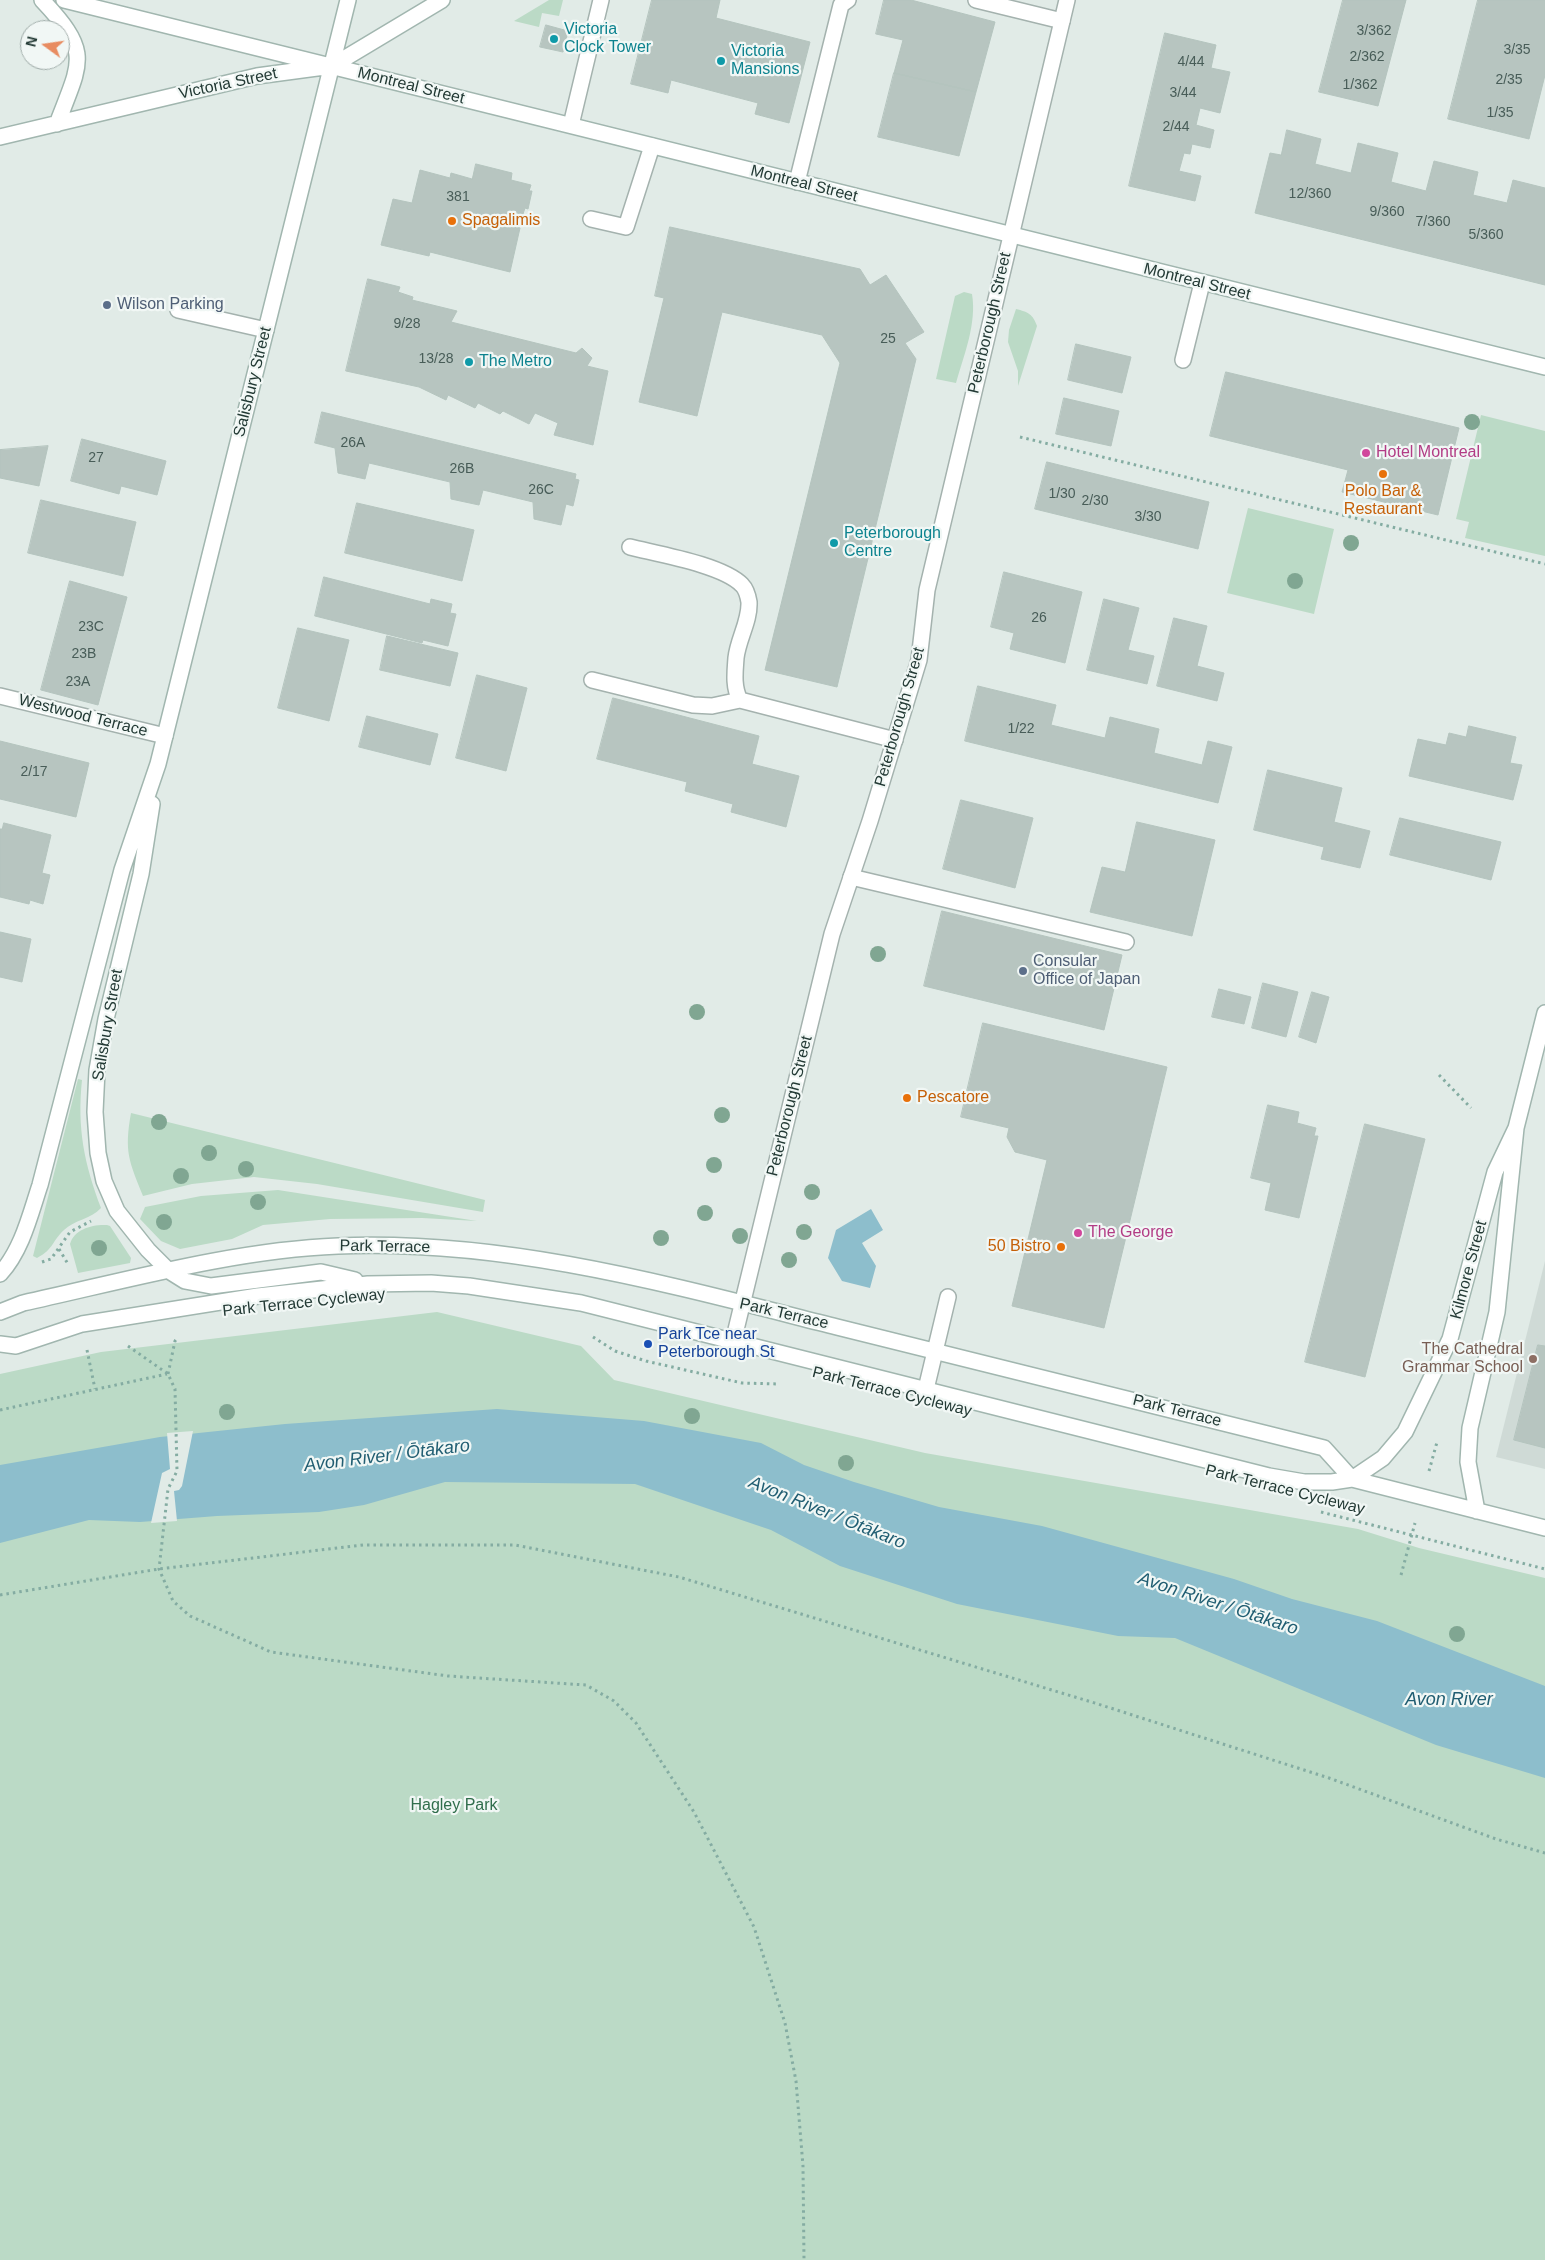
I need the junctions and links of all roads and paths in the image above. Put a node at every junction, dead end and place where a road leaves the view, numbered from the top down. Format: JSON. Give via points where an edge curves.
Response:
{"nodes":[{"id":1,"x":42,"y":0,"type":"edge"},
{"id":2,"x":348,"y":0,"type":"edge"},
{"id":3,"x":442,"y":0,"type":"edge"},
{"id":4,"x":601,"y":0,"type":"edge"},
{"id":5,"x":848,"y":0,"type":"edge"},
{"id":6,"x":976,"y":0,"type":"edge"},
{"id":7,"x":1067,"y":0,"type":"edge"},
{"id":8,"x":71,"y":1,"type":"edge"},
{"id":9,"x":1062,"y":21,"type":"junction"},
{"id":10,"x":332,"y":66,"type":"junction"},
{"id":11,"x":56,"y":124,"type":"junction"},
{"id":12,"x":571,"y":125,"type":"junction"},
{"id":13,"x":0,"y":137,"type":"edge"},
{"id":14,"x":652,"y":146,"type":"junction"},
{"id":15,"x":796,"y":182,"type":"junction"},
{"id":16,"x":591,"y":219,"type":"dead end"},
{"id":17,"x":1010,"y":235,"type":"junction"},
{"id":18,"x":1202,"y":283,"type":"junction"},
{"id":19,"x":178,"y":310,"type":"dead end"},
{"id":20,"x":266,"y":330,"type":"junction"},
{"id":21,"x":1183,"y":360,"type":"dead end"},
{"id":22,"x":1545,"y":367,"type":"edge"},
{"id":23,"x":1020,"y":437,"type":"dead end"},
{"id":24,"x":630,"y":547,"type":"dead end"},
{"id":25,"x":1545,"y":564,"type":"edge"},
{"id":26,"x":592,"y":680,"type":"dead end"},
{"id":27,"x":0,"y":696,"type":"edge"},
{"id":28,"x":740,"y":700,"type":"junction"},
{"id":29,"x":165,"y":736,"type":"junction"},
{"id":30,"x":895,"y":740,"type":"junction"},
{"id":31,"x":158,"y":764,"type":"junction"},
{"id":32,"x":851,"y":877,"type":"junction"},
{"id":33,"x":1126,"y":942,"type":"dead end"},
{"id":34,"x":1545,"y":1013,"type":"edge"},
{"id":35,"x":1539,"y":1059,"type":"edge"},
{"id":36,"x":1439,"y":1074,"type":"dead end"},
{"id":37,"x":1471,"y":1108,"type":"dead end"},
{"id":38,"x":1516,"y":1128,"type":"junction"},
{"id":39,"x":98,"y":1218,"type":"dead end"},
{"id":40,"x":34,"y":1263,"type":"dead end"},
{"id":41,"x":169,"y":1270,"type":"junction"},
{"id":42,"x":0,"y":1274,"type":"edge"},
{"id":43,"x":368,"y":1284,"type":"junction"},
{"id":44,"x":948,"y":1297,"type":"dead end"},
{"id":45,"x":742,"y":1304,"type":"junction"},
{"id":46,"x":0,"y":1312,"type":"edge"},
{"id":47,"x":184,"y":1330,"type":"dead end"},
{"id":48,"x":588,"y":1333,"type":"dead end"},
{"id":49,"x":733,"y":1342,"type":"junction"},
{"id":50,"x":0,"y":1344,"type":"edge"},
{"id":51,"x":936,"y":1352,"type":"junction"},
{"id":52,"x":88,"y":1356,"type":"dead end"},
{"id":53,"x":168,"y":1374,"type":"junction"},
{"id":54,"x":784,"y":1383,"type":"dead end"},
{"id":55,"x":95,"y":1389,"type":"junction"},
{"id":56,"x":926,"y":1389,"type":"junction"},
{"id":57,"x":0,"y":1410,"type":"edge"},
{"id":58,"x":1437,"y":1442,"type":"dead end"},
{"id":59,"x":1433,"y":1457,"type":"dead end"},
{"id":60,"x":1352,"y":1479,"type":"junction"},
{"id":61,"x":1312,"y":1510,"type":"dead end"},
{"id":62,"x":1477,"y":1511,"type":"junction"},
{"id":63,"x":1545,"y":1528,"type":"edge"},
{"id":64,"x":1410,"y":1543,"type":"dead end"},
{"id":65,"x":160,"y":1569,"type":"junction"},
{"id":66,"x":1545,"y":1569,"type":"edge"},
{"id":67,"x":1402,"y":1576,"type":"dead end"},
{"id":68,"x":0,"y":1595,"type":"edge"},
{"id":69,"x":1545,"y":1853,"type":"edge"},
{"id":70,"x":804,"y":2260,"type":"edge"}],
"edges":[{"from":1,"to":11,"type":"street","via":[[64,23],[77,48],[78,68]]},
{"from":2,"to":10,"type":"street","name":"Salisbury Street"},
{"from":3,"to":10,"type":"street","name":"Victoria Street"},
{"from":4,"to":12,"type":"street"},
{"from":5,"to":15,"type":"street","via":[[841,5]]},
{"from":6,"to":9,"type":"street"},
{"from":7,"to":9,"type":"street","name":"Peterborough Street"},
{"from":8,"to":10,"type":"street","name":"Montreal Street"},
{"from":9,"to":17,"type":"street","name":"Peterborough Street"},
{"from":10,"to":11,"type":"street","name":"Victoria Street","via":[[256,76]]},
{"from":10,"to":12,"type":"street","name":"Montreal Street"},
{"from":10,"to":20,"type":"street","name":"Salisbury Street"},
{"from":11,"to":13,"type":"street","name":"Victoria Street"},
{"from":12,"to":14,"type":"street","name":"Montreal Street"},
{"from":14,"to":15,"type":"street","name":"Montreal Street"},
{"from":14,"to":16,"type":"street","via":[[626,227]]},
{"from":15,"to":17,"type":"street","name":"Montreal Street"},
{"from":17,"to":18,"type":"street","name":"Montreal Street"},
{"from":17,"to":30,"type":"street","name":"Peterborough Street","via":[[927,590],[919,660]]},
{"from":18,"to":21,"type":"street"},
{"from":18,"to":22,"type":"street","name":"Montreal Street"},
{"from":19,"to":20,"type":"street"},
{"from":20,"to":29,"type":"street","name":"Salisbury Street"},
{"from":23,"to":25,"type":"path"},
{"from":24,"to":28,"type":"street","via":[[730,575],[745,588],[748,611],[737,648],[735,672]]},
{"from":26,"to":28,"type":"street","via":[[693,705],[712,706]]},
{"from":27,"to":29,"type":"street","name":"Westwood Terrace"},
{"from":28,"to":30,"type":"street"},
{"from":29,"to":31,"type":"street","name":"Salisbury Street"},
{"from":30,"to":32,"type":"street","name":"Peterborough Street"},
{"from":31,"to":41,"type":"street","name":"Salisbury Street","via":[[141,874],[106,1019],[97,1070],[95,1112],[104,1181],[117,1211],[148,1250]]},
{"from":31,"to":42,"type":"street","name":"Salisbury Street","via":[[122,870],[40,1185],[24,1232],[10,1263]]},
{"from":32,"to":33,"type":"street"},
{"from":32,"to":45,"type":"street","name":"Peterborough Street","via":[[832,934]]},
{"from":34,"to":35,"type":"street","name":"Kilmore Street"},
{"from":35,"to":38,"type":"street","name":"Kilmore Street"},
{"from":36,"to":37,"type":"path"},
{"from":38,"to":60,"type":"street","name":"Kilmore Street","via":[[1495,1172],[1460,1308],[1440,1361],[1405,1432],[1383,1458]]},
{"from":38,"to":62,"type":"street","name":"Kilmore Street","via":[[1497,1312],[1467,1445]]},
{"from":39,"to":40,"type":"path","via":[[70,1232],[51,1258]]},
{"from":41,"to":43,"type":"street","name":"Salisbury Street","via":[[185,1281],[211,1286],[321,1272]]},
{"from":41,"to":45,"type":"street","name":"Park Terrace","via":[[307,1248],[372,1245],[453,1249],[564,1263]]},
{"from":41,"to":46,"type":"street","name":"Park Terrace","via":[[23,1303]]},
{"from":43,"to":49,"type":"street","via":[[431,1283],[534,1294],[582,1303]]},
{"from":43,"to":50,"type":"street","via":[[258,1296],[82,1324],[16,1346]]},
{"from":44,"to":51,"type":"street"},
{"from":45,"to":49,"type":"street","name":"Peterborough Street"},
{"from":45,"to":51,"type":"street","name":"Park Terrace"},
{"from":47,"to":53,"type":"path","via":[[175,1341]]},
{"from":48,"to":54,"type":"path","via":[[615,1351],[646,1362],[742,1383]]},
{"from":49,"to":56,"type":"street"},
{"from":51,"to":56,"type":"street"},
{"from":51,"to":60,"type":"street","name":"Park Terrace","via":[[1324,1448]]},
{"from":52,"to":55,"type":"path"},
{"from":53,"to":55,"type":"path"},
{"from":53,"to":65,"type":"path","via":[[175,1389],[177,1471],[168,1489]]},
{"from":55,"to":57,"type":"path"},
{"from":56,"to":60,"type":"street","name":"Kilmore Street","via":[[1270,1476],[1304,1482]]},
{"from":58,"to":59,"type":"path"},
{"from":60,"to":62,"type":"street"},
{"from":61,"to":66,"type":"path","name":"Park Terrace Cycleway"},
{"from":62,"to":63,"type":"street"},
{"from":64,"to":67,"type":"path"},
{"from":65,"to":68,"type":"path"},
{"from":65,"to":69,"type":"path","via":[[363,1545],[515,1545],[679,1577],[1098,1704],[1329,1778],[1496,1839]]},
{"from":65,"to":70,"type":"path","via":[[173,1601],[190,1616],[271,1652],[448,1676],[586,1686],[614,1701],[636,1723],[694,1812],[754,1927],[785,2023],[796,2081],[804,2166]]}]}
